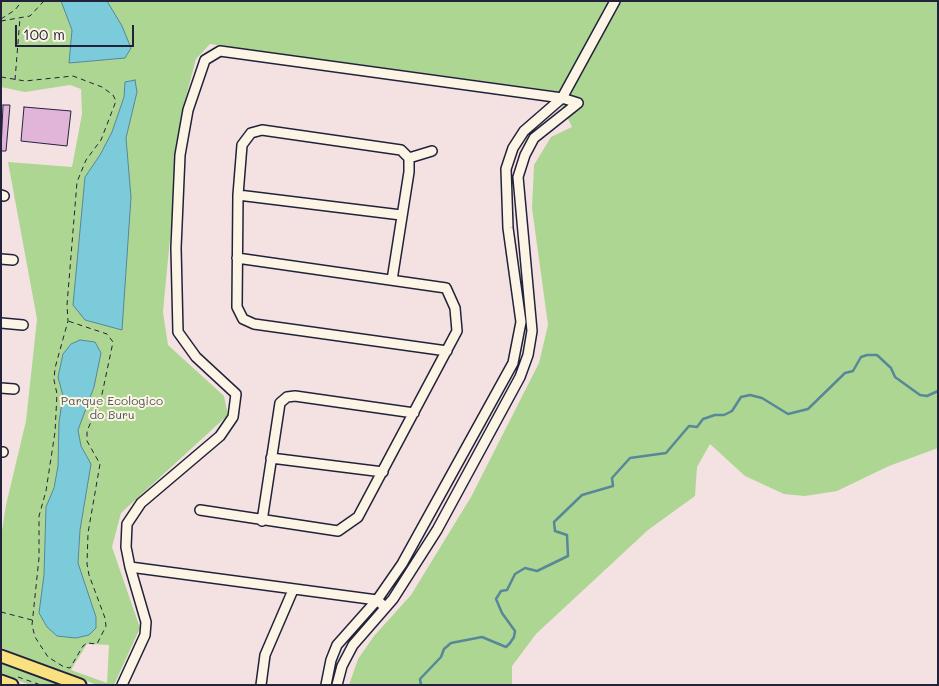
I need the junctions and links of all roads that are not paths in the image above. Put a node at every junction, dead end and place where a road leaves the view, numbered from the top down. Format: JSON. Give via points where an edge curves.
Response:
{"nodes":[{"id":1,"x":615,"y":1,"type":"edge"},
{"id":2,"x":562,"y":98,"type":"junction"},
{"id":3,"x":432,"y":152,"type":"dead end"},
{"id":4,"x":409,"y":158,"type":"junction"},
{"id":5,"x":238,"y":195,"type":"junction"},
{"id":6,"x":401,"y":215,"type":"junction"},
{"id":7,"x":237,"y":258,"type":"junction"},
{"id":8,"x":1,"y":259,"type":"edge"},
{"id":9,"x":13,"y":260,"type":"dead end"},
{"id":10,"x":392,"y":280,"type":"junction"},
{"id":11,"x":1,"y":323,"type":"edge"},
{"id":12,"x":23,"y":325,"type":"dead end"},
{"id":13,"x":447,"y":351,"type":"junction"},
{"id":14,"x":1,"y":388,"type":"edge"},
{"id":15,"x":14,"y":389,"type":"dead end"},
{"id":16,"x":414,"y":412,"type":"junction"},
{"id":17,"x":271,"y":458,"type":"junction"},
{"id":18,"x":383,"y":472,"type":"junction"},
{"id":19,"x":200,"y":510,"type":"dead end"},
{"id":20,"x":262,"y":521,"type":"junction"},
{"id":21,"x":130,"y":567,"type":"junction"},
{"id":22,"x":293,"y":590,"type":"junction"},
{"id":23,"x":377,"y":600,"type":"junction"},
{"id":24,"x":385,"y":607,"type":"junction"},
{"id":25,"x":1,"y":656,"type":"edge"},
{"id":26,"x":1,"y":681,"type":"edge"},
{"id":27,"x":15,"y":681,"type":"edge"},
{"id":28,"x":80,"y":685,"type":"edge"},
{"id":29,"x":122,"y":685,"type":"edge"},
{"id":30,"x":261,"y":685,"type":"edge"},
{"id":31,"x":326,"y":685,"type":"edge"},
{"id":32,"x":337,"y":685,"type":"edge"}],
"edges":[{"from":1,"to":2,"type":"street"},
{"from":2,"to":21,"type":"street","via":[[220,51],[205,60],[188,110],[180,155],[176,248],[178,332],[196,356],[236,394],[233,417],[220,436],[141,503],[127,524],[126,547]]},
{"from":2,"to":23,"type":"street","via":[[524,130],[506,169],[508,228],[521,322],[514,364],[427,522]]},
{"from":2,"to":24,"type":"street","via":[[578,103],[534,138],[518,177],[532,331],[528,355],[507,402],[437,530]]},
{"from":3,"to":4,"type":"street"},
{"from":4,"to":5,"type":"street","via":[[401,150],[262,130],[251,133],[242,145]]},
{"from":4,"to":6,"type":"street"},
{"from":5,"to":6,"type":"street"},
{"from":5,"to":7,"type":"street"},
{"from":6,"to":10,"type":"street"},
{"from":7,"to":10,"type":"street"},
{"from":7,"to":13,"type":"street","via":[[236,307],[243,319],[254,324]]},
{"from":8,"to":9,"type":"street"},
{"from":10,"to":13,"type":"street","via":[[446,288],[455,308],[457,331]]},
{"from":11,"to":12,"type":"street"},
{"from":13,"to":16,"type":"street"},
{"from":14,"to":15,"type":"street"},
{"from":16,"to":17,"type":"street","via":[[286,397],[280,403]]},
{"from":16,"to":18,"type":"street"},
{"from":17,"to":18,"type":"street"},
{"from":17,"to":20,"type":"street"},
{"from":18,"to":20,"type":"street","via":[[358,517],[338,531]]},
{"from":19,"to":20,"type":"street"},
{"from":21,"to":22,"type":"street"},
{"from":21,"to":29,"type":"street","via":[[146,622],[145,635]]},
{"from":22,"to":23,"type":"street"},
{"from":22,"to":30,"type":"street","via":[[265,655]]},
{"from":23,"to":24,"type":"street"},
{"from":23,"to":31,"type":"street","via":[[338,645]]},
{"from":24,"to":32,"type":"street","via":[[353,645]]},
{"from":25,"to":28,"type":"main road"},
{"from":26,"to":27,"type":"main road"}]}
